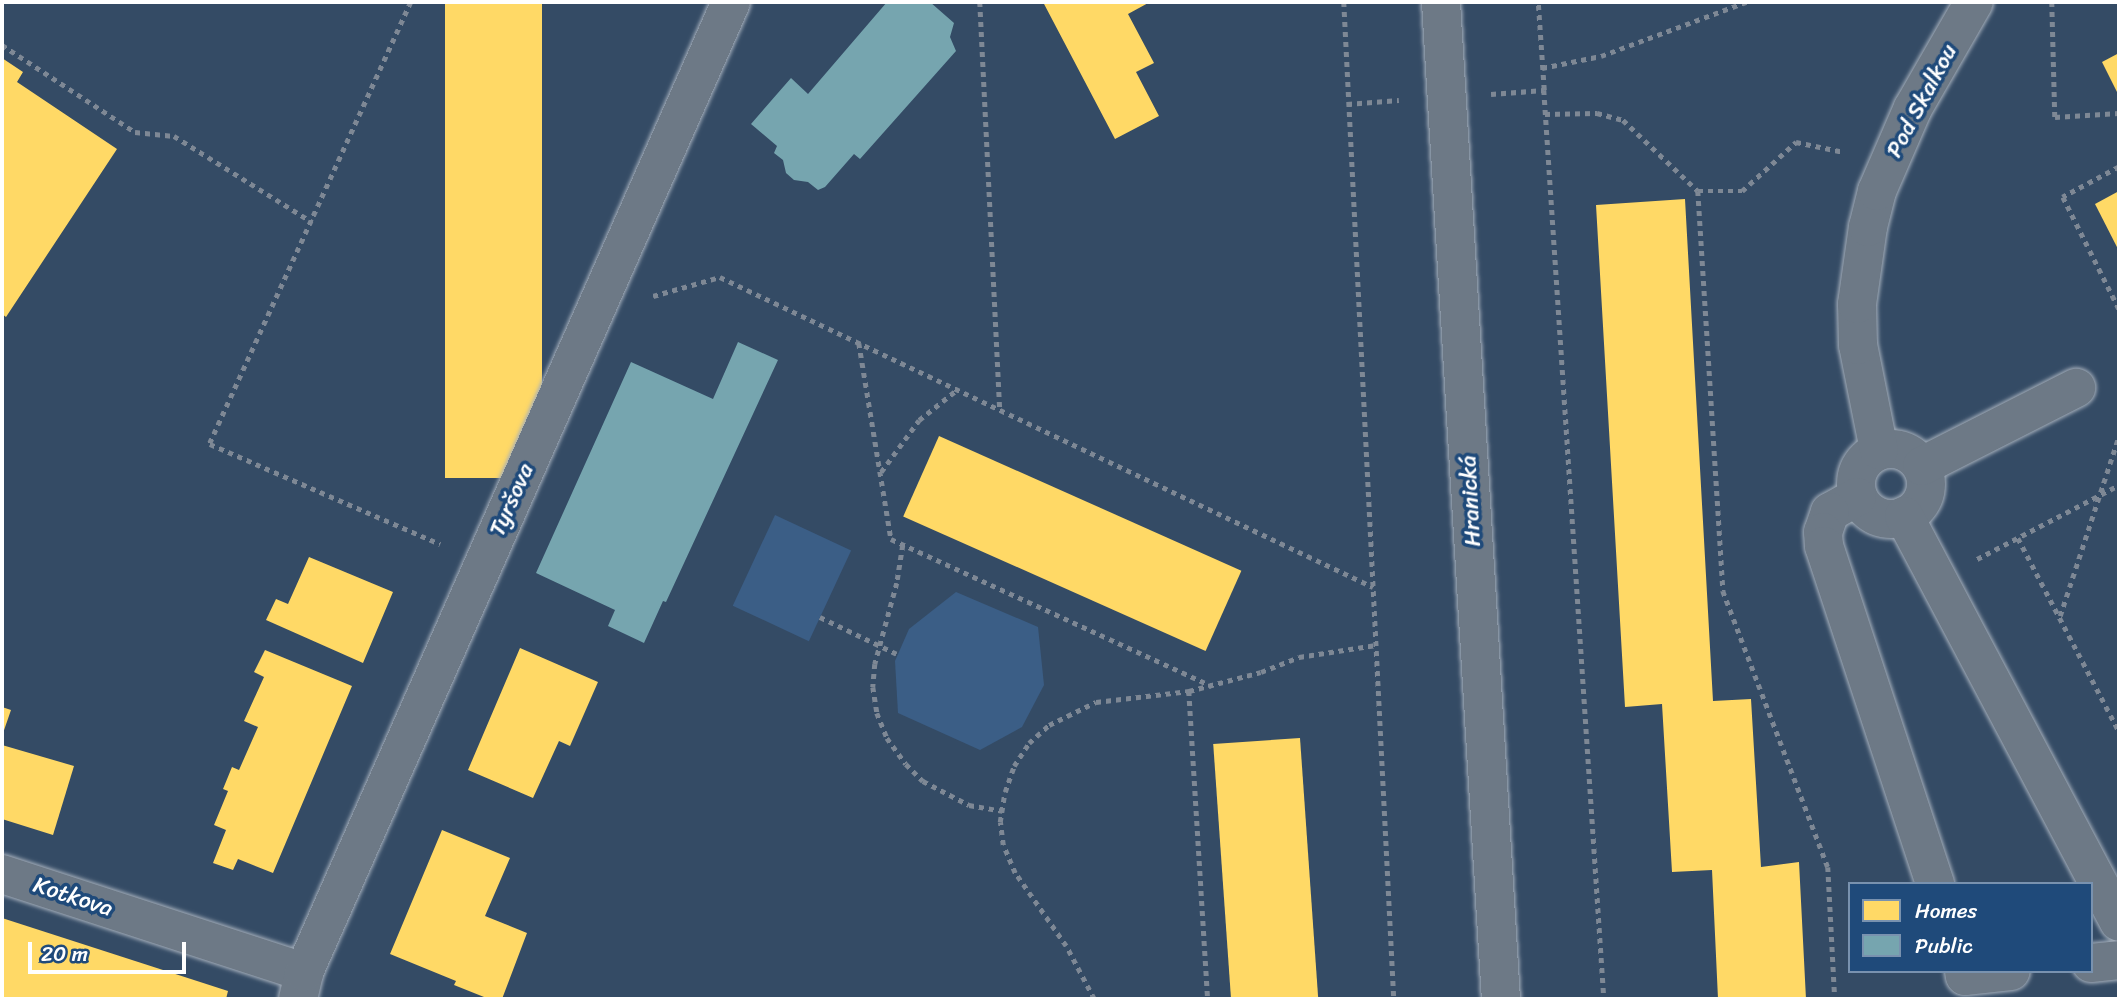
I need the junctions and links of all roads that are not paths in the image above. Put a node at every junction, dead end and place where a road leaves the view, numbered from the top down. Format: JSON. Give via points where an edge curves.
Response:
{"nodes":[{"id":1,"x":731,"y":2,"type":"edge"},
{"id":2,"x":1441,"y":2,"type":"edge"},
{"id":3,"x":1974,"y":2,"type":"edge"},
{"id":4,"x":2076,"y":388,"type":"dead end"},
{"id":5,"x":1879,"y":450,"type":"junction"},
{"id":6,"x":1922,"y":466,"type":"junction"},
{"id":7,"x":1857,"y":496,"type":"junction"},
{"id":8,"x":1904,"y":516,"type":"junction"},
{"id":9,"x":2,"y":874,"type":"edge"},
{"id":10,"x":1934,"y":882,"type":"edge"},
{"id":11,"x":2119,"y":922,"type":"edge"},
{"id":12,"x":2119,"y":960,"type":"edge"},
{"id":13,"x":2093,"y":963,"type":"edge"},
{"id":14,"x":1964,"y":973,"type":"edge"},
{"id":15,"x":1993,"y":973,"type":"edge"},
{"id":16,"x":301,"y":986,"type":"edge"},
{"id":17,"x":1501,"y":999,"type":"edge"}],
"edges":[{"from":1,"to":16,"type":"street","name":"Tyršova"},
{"from":2,"to":17,"type":"street","name":"Hranická"},
{"from":3,"to":5,"type":"street","name":"Pod Skalkou","via":[[1913,108],[1868,227],[1857,304],[1858,345]]},
{"from":4,"to":6,"type":"street"},
{"from":5,"to":6,"type":"street","via":[[1909,453]]},
{"from":5,"to":7,"type":"street","via":[[1859,469]]},
{"from":6,"to":8,"type":"street","via":[[1924,495],[1919,506]]},
{"from":7,"to":8,"type":"street","via":[[1876,516]]},
{"from":7,"to":10,"type":"street","via":[[1830,512],[1824,546]]},
{"from":8,"to":11,"type":"street"},
{"from":9,"to":16,"type":"street","name":"Kotkova"},
{"from":12,"to":13,"type":"street"},
{"from":14,"to":15,"type":"street"}]}
